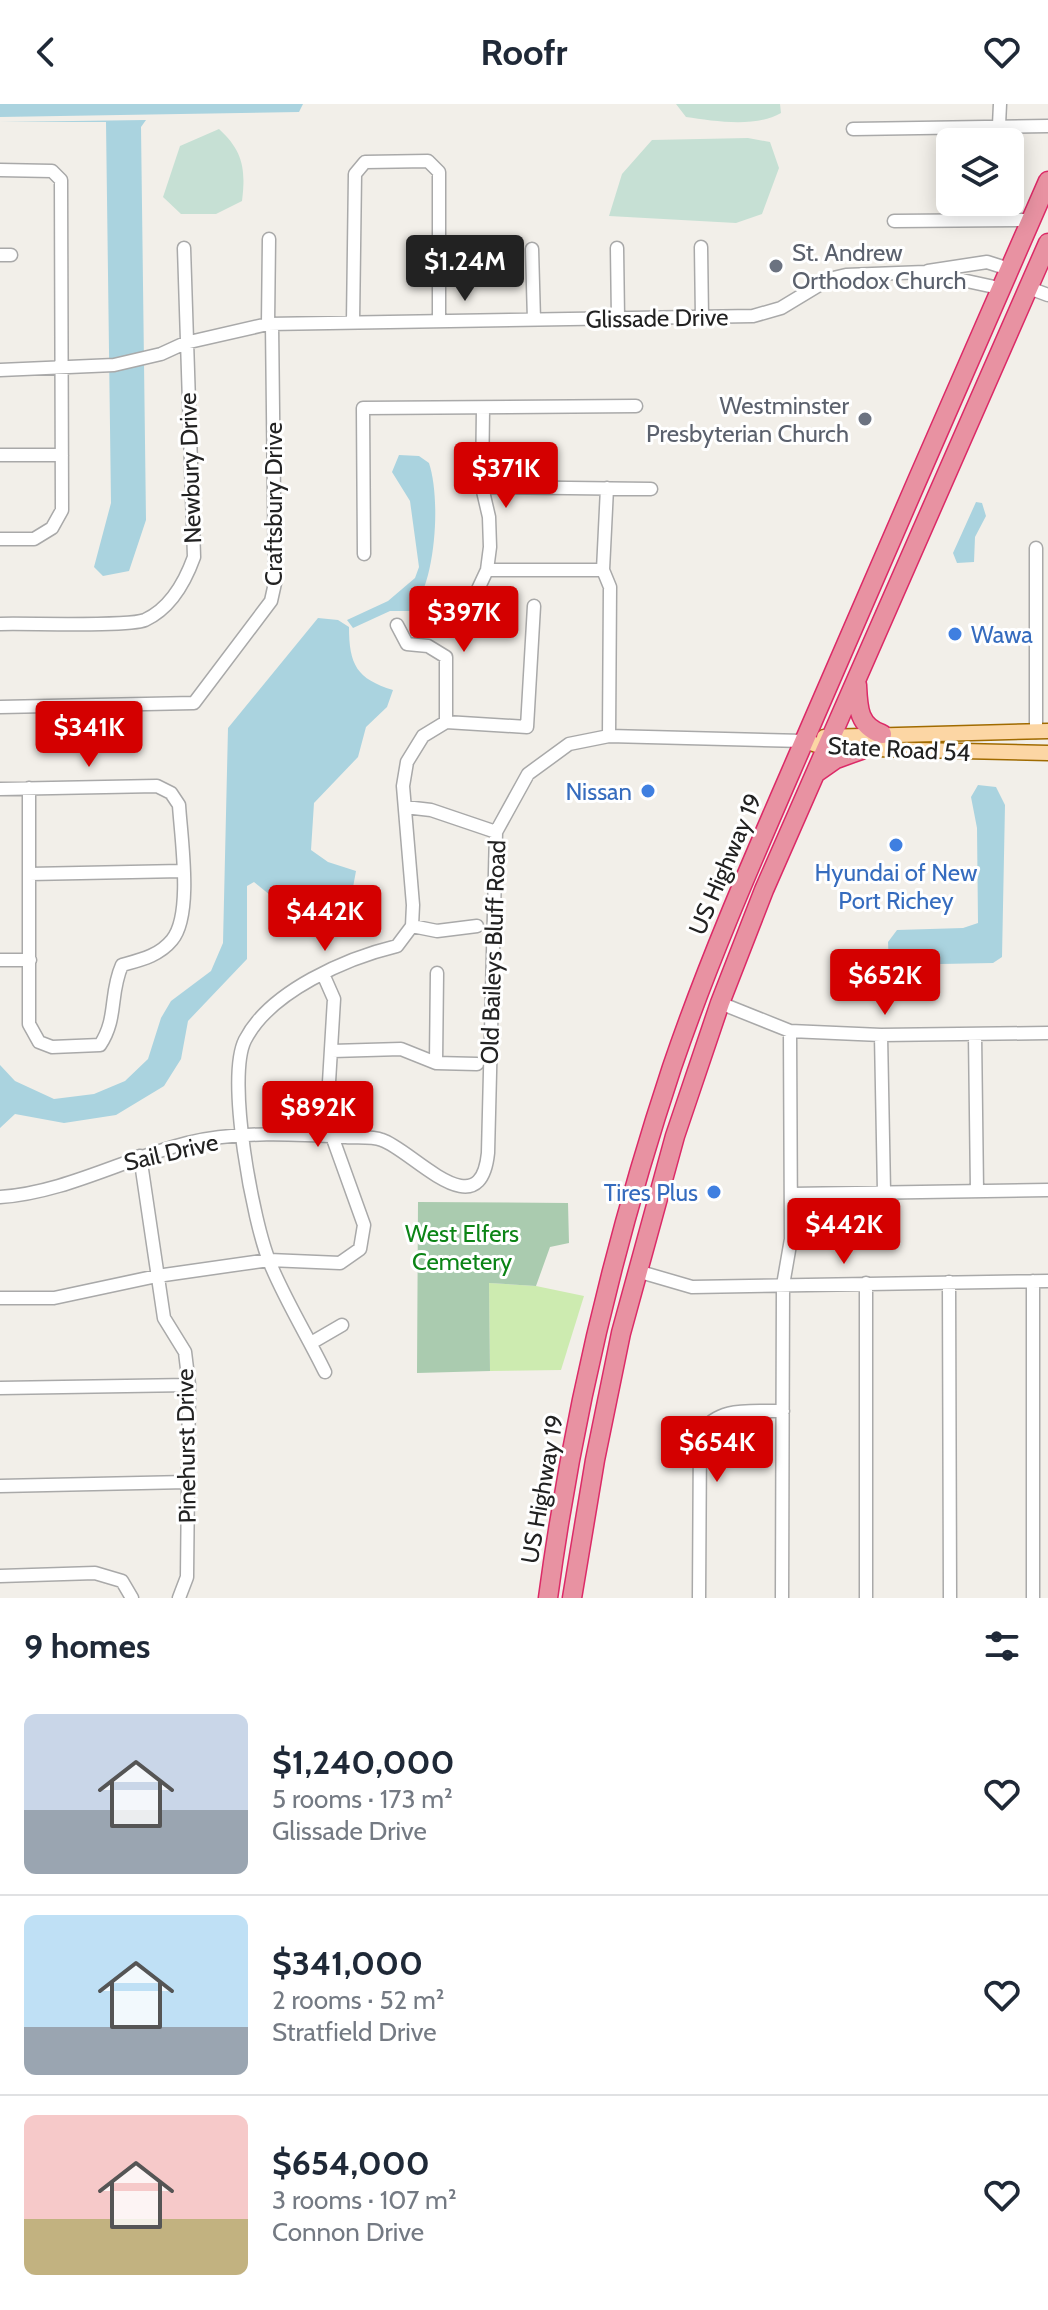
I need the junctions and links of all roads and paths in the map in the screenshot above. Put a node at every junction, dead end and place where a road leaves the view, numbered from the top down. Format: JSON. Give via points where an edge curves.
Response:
{"nodes":[{"id":1,"x":1000,"y":104,"type":"edge"},
{"id":2,"x":999,"y":125,"type":"junction"},
{"id":3,"x":1048,"y":126,"type":"edge"},
{"id":4,"x":853,"y":129,"type":"dead end"},
{"id":5,"x":0,"y":170,"type":"edge"},
{"id":6,"x":1048,"y":181,"type":"edge"},
{"id":7,"x":1031,"y":220,"type":"junction"},
{"id":8,"x":894,"y":221,"type":"dead end"},
{"id":9,"x":269,"y":239,"type":"dead end"},
{"id":10,"x":1048,"y":243,"type":"edge"},
{"id":11,"x":701,"y":247,"type":"dead end"},
{"id":12,"x":184,"y":248,"type":"dead end"},
{"id":13,"x":617,"y":248,"type":"dead end"},
{"id":14,"x":532,"y":249,"type":"dead end"},
{"id":15,"x":1009,"y":269,"type":"junction"},
{"id":16,"x":925,"y":272,"type":"junction"},
{"id":17,"x":999,"y":288,"type":"junction"},
{"id":18,"x":1029,"y":288,"type":"junction"},
{"id":19,"x":1048,"y":295,"type":"edge"},
{"id":20,"x":618,"y":318,"type":"junction"},
{"id":21,"x":702,"y":318,"type":"junction"},
{"id":22,"x":534,"y":320,"type":"junction"},
{"id":23,"x":439,"y":321,"type":"junction"},
{"id":24,"x":353,"y":322,"type":"junction"},
{"id":25,"x":270,"y":324,"type":"junction"},
{"id":26,"x":185,"y":343,"type":"junction"},
{"id":27,"x":0,"y":370,"type":"edge"},
{"id":28,"x":60,"y":370,"type":"junction"},
{"id":29,"x":636,"y":406,"type":"dead end"},
{"id":30,"x":483,"y":409,"type":"junction"},
{"id":31,"x":967,"y":423,"type":"junction"},
{"id":32,"x":0,"y":455,"type":"edge"},
{"id":33,"x":62,"y":455,"type":"junction"},
{"id":34,"x":482,"y":487,"type":"junction"},
{"id":35,"x":607,"y":488,"type":"junction"},
{"id":36,"x":651,"y":489,"type":"dead end"},
{"id":37,"x":0,"y":539,"type":"edge"},
{"id":38,"x":1036,"y":548,"type":"dead end"},
{"id":39,"x":364,"y":554,"type":"dead end"},
{"id":40,"x":487,"y":570,"type":"junction"},
{"id":41,"x":603,"y":570,"type":"junction"},
{"id":42,"x":473,"y":600,"type":"dead end"},
{"id":43,"x":534,"y":606,"type":"dead end"},
{"id":44,"x":0,"y":624,"type":"edge"},
{"id":45,"x":397,"y":625,"type":"dead end"},
{"id":46,"x":857,"y":680,"type":"junction"},
{"id":47,"x":0,"y":707,"type":"edge"},
{"id":48,"x":446,"y":722,"type":"junction"},
{"id":49,"x":1042,"y":732,"type":"edge"},
{"id":50,"x":882,"y":734,"type":"junction"},
{"id":51,"x":609,"y":736,"type":"junction"},
{"id":52,"x":804,"y":741,"type":"junction"},
{"id":53,"x":829,"y":742,"type":"junction"},
{"id":54,"x":861,"y":750,"type":"junction"},
{"id":55,"x":1046,"y":752,"type":"edge"},
{"id":56,"x":814,"y":775,"type":"junction"},
{"id":57,"x":29,"y":788,"type":"junction"},
{"id":58,"x":0,"y":789,"type":"edge"},
{"id":59,"x":405,"y":807,"type":"junction"},
{"id":60,"x":496,"y":832,"type":"junction"},
{"id":61,"x":182,"y":871,"type":"junction"},
{"id":62,"x":29,"y":874,"type":"junction"},
{"id":63,"x":412,"y":926,"type":"junction"},
{"id":64,"x":477,"y":926,"type":"dead end"},
{"id":65,"x":0,"y":960,"type":"edge"},
{"id":66,"x":30,"y":960,"type":"junction"},
{"id":67,"x":437,"y":973,"type":"dead end"},
{"id":68,"x":323,"y":974,"type":"junction"},
{"id":69,"x":720,"y":1003,"type":"junction"},
{"id":70,"x":790,"y":1031,"type":"junction"},
{"id":71,"x":1048,"y":1033,"type":"edge"},
{"id":72,"x":975,"y":1034,"type":"junction"},
{"id":73,"x":881,"y":1035,"type":"junction"},
{"id":74,"x":332,"y":1051,"type":"junction"},
{"id":75,"x":436,"y":1063,"type":"junction"},
{"id":76,"x":477,"y":1064,"type":"dead end"},
{"id":77,"x":332,"y":1136,"type":"junction"},
{"id":78,"x":242,"y":1137,"type":"junction"},
{"id":79,"x":647,"y":1146,"type":"junction"},
{"id":80,"x":140,"y":1156,"type":"junction"},
{"id":81,"x":476,"y":1181,"type":"joint"},
{"id":82,"x":1048,"y":1190,"type":"edge"},
{"id":83,"x":977,"y":1191,"type":"junction"},
{"id":84,"x":884,"y":1192,"type":"junction"},
{"id":85,"x":791,"y":1194,"type":"junction"},
{"id":86,"x":0,"y":1197,"type":"edge"},
{"id":87,"x":269,"y":1260,"type":"junction"},
{"id":88,"x":613,"y":1268,"type":"junction"},
{"id":89,"x":637,"y":1271,"type":"junction"},
{"id":90,"x":157,"y":1276,"type":"junction"},
{"id":91,"x":1033,"y":1281,"type":"junction"},
{"id":92,"x":1048,"y":1281,"type":"edge"},
{"id":93,"x":949,"y":1282,"type":"junction"},
{"id":94,"x":866,"y":1283,"type":"junction"},
{"id":95,"x":783,"y":1285,"type":"junction"},
{"id":96,"x":0,"y":1298,"type":"edge"},
{"id":97,"x":342,"y":1325,"type":"dead end"},
{"id":98,"x":311,"y":1343,"type":"junction"},
{"id":99,"x":325,"y":1372,"type":"dead end"},
{"id":100,"x":189,"y":1385,"type":"junction"},
{"id":101,"x":0,"y":1388,"type":"edge"},
{"id":102,"x":783,"y":1411,"type":"junction"},
{"id":103,"x":604,"y":1412,"type":"junction"},
{"id":104,"x":187,"y":1482,"type":"junction"},
{"id":105,"x":0,"y":1486,"type":"edge"},
{"id":106,"x":0,"y":1576,"type":"edge"},
{"id":107,"x":132,"y":1598,"type":"edge"},
{"id":108,"x":179,"y":1598,"type":"edge"},
{"id":109,"x":548,"y":1598,"type":"edge"},
{"id":110,"x":572,"y":1598,"type":"edge"},
{"id":111,"x":699,"y":1598,"type":"edge"},
{"id":112,"x":782,"y":1598,"type":"edge"},
{"id":113,"x":866,"y":1598,"type":"edge"},
{"id":114,"x":950,"y":1598,"type":"edge"},
{"id":115,"x":1033,"y":1598,"type":"edge"}],
"edges":[{"from":1,"to":2,"type":"street"},
{"from":2,"to":3,"type":"street"},
{"from":2,"to":4,"type":"street"},
{"from":5,"to":28,"type":"street","via":[[52,171],[61,180]]},
{"from":6,"to":7,"type":"highway","name":"US Highway 19"},
{"from":7,"to":8,"type":"street"},
{"from":7,"to":15,"type":"highway","name":"US Highway 19"},
{"from":9,"to":25,"type":"street"},
{"from":10,"to":18,"type":"highway","name":"US Highway 19"},
{"from":11,"to":21,"type":"street"},
{"from":12,"to":26,"type":"street","name":"Newbury Drive"},
{"from":13,"to":20,"type":"street"},
{"from":14,"to":22,"type":"street"},
{"from":15,"to":16,"type":"street","name":"Glissade Drive","via":[[987,262]]},
{"from":15,"to":17,"type":"highway","name":"US Highway 19"},
{"from":15,"to":31,"type":"highway","via":[[1012,301],[982,370]]},
{"from":16,"to":17,"type":"street","name":"Glissade Drive"},
{"from":16,"to":21,"type":"street","name":"Glissade Drive","via":[[846,275],[767,313]]},
{"from":17,"to":52,"type":"highway","name":"US Highway 19"},
{"from":18,"to":19,"type":"street"},
{"from":18,"to":31,"type":"highway","name":"US Highway 19"},
{"from":20,"to":21,"type":"street","name":"Glissade Drive"},
{"from":20,"to":22,"type":"street","name":"Glissade Drive"},
{"from":22,"to":23,"type":"street","name":"Glissade Drive"},
{"from":23,"to":24,"type":"street","name":"Glissade Drive"},
{"from":23,"to":24,"type":"street","via":[[439,172],[428,161],[395,160],[365,162],[355,174]]},
{"from":24,"to":25,"type":"street","name":"Glissade Drive"},
{"from":25,"to":26,"type":"street","name":"Glissade Drive"},
{"from":25,"to":47,"type":"street","name":"Craftsbury Drive","via":[[275,583],[271,601],[194,703]]},
{"from":26,"to":28,"type":"street","name":"Glissade Drive","via":[[137,361]]},
{"from":26,"to":44,"type":"street","name":"Newbury Drive","via":[[194,557],[185,582],[143,621]]},
{"from":27,"to":28,"type":"street","name":"Glissade Drive"},
{"from":28,"to":33,"type":"street"},
{"from":29,"to":30,"type":"street"},
{"from":30,"to":34,"type":"street"},
{"from":30,"to":39,"type":"street","via":[[363,408]]},
{"from":31,"to":46,"type":"highway","name":"US Highway 19"},
{"from":32,"to":33,"type":"street"},
{"from":33,"to":37,"type":"street","via":[[62,510],[52,528],[34,539]]},
{"from":34,"to":35,"type":"street"},
{"from":34,"to":40,"type":"street","via":[[489,517]]},
{"from":35,"to":36,"type":"street"},
{"from":35,"to":41,"type":"street"},
{"from":38,"to":49,"type":"street"},
{"from":40,"to":41,"type":"street"},
{"from":40,"to":42,"type":"street"},
{"from":41,"to":51,"type":"street","via":[[610,587]]},
{"from":43,"to":48,"type":"street","via":[[527,727]]},
{"from":45,"to":48,"type":"street","via":[[407,644],[428,646],[446,657]]},
{"from":46,"to":50,"type":"highway","via":[[860,714],[870,729]]},
{"from":46,"to":53,"type":"highway","name":"US Highway 19"},
{"from":48,"to":59,"type":"street","via":[[423,736],[407,762]]},
{"from":49,"to":50,"type":"main road","name":"State Road 54"},
{"from":50,"to":53,"type":"main road","name":"State Road 54"},
{"from":51,"to":52,"type":"street","name":"Old Baileys Bluff Road"},
{"from":51,"to":60,"type":"street","name":"Old Baileys Bluff Road","via":[[569,744],[528,774]]},
{"from":52,"to":53,"type":"main road","name":"State Road 54"},
{"from":52,"to":79,"type":"highway","name":"US Highway 19","via":[[715,950]]},
{"from":53,"to":54,"type":"main road","name":"State Road 54"},
{"from":53,"to":56,"type":"highway","name":"US Highway 19"},
{"from":54,"to":55,"type":"main road","name":"State Road 54"},
{"from":54,"to":56,"type":"highway"},
{"from":56,"to":69,"type":"highway","name":"US Highway 19"},
{"from":57,"to":58,"type":"street"},
{"from":57,"to":61,"type":"street","via":[[157,786],[171,793],[179,805]]},
{"from":57,"to":62,"type":"street"},
{"from":59,"to":60,"type":"street"},
{"from":59,"to":63,"type":"street"},
{"from":60,"to":81,"type":"street","name":"Old Baileys Bluff Road","via":[[488,1153],[486,1171]]},
{"from":61,"to":62,"type":"street"},
{"from":61,"to":66,"type":"street","via":[[182,923],[154,955],[122,965],[114,983],[112,1027],[100,1045],[52,1047],[39,1042],[29,1024]]},
{"from":62,"to":66,"type":"street"},
{"from":63,"to":64,"type":"street","via":[[437,931]]},
{"from":63,"to":68,"type":"street","via":[[397,946],[357,956]]},
{"from":65,"to":66,"type":"street"},
{"from":67,"to":75,"type":"street"},
{"from":68,"to":74,"type":"street","via":[[334,999]]},
{"from":68,"to":78,"type":"street","via":[[269,1008],[244,1042],[239,1081]]},
{"from":69,"to":70,"type":"street"},
{"from":69,"to":89,"type":"highway","name":"US Highway 19"},
{"from":70,"to":73,"type":"street"},
{"from":70,"to":85,"type":"street"},
{"from":71,"to":72,"type":"street"},
{"from":72,"to":73,"type":"street"},
{"from":72,"to":83,"type":"street"},
{"from":73,"to":84,"type":"street"},
{"from":74,"to":75,"type":"street","via":[[401,1049]]},
{"from":74,"to":77,"type":"street"},
{"from":75,"to":76,"type":"street"},
{"from":77,"to":78,"type":"street","name":"Sail Drive"},
{"from":77,"to":81,"type":"street","name":"Sail Drive","via":[[383,1140],[446,1182],[463,1186]]},
{"from":77,"to":87,"type":"street","via":[[364,1225],[360,1249],[340,1263]]},
{"from":78,"to":80,"type":"street","name":"Sail Drive","via":[[191,1142]]},
{"from":78,"to":87,"type":"street"},
{"from":79,"to":88,"type":"highway","name":"US Highway 19"},
{"from":79,"to":89,"type":"highway","via":[[629,1239]]},
{"from":80,"to":86,"type":"street","name":"Sail Drive","via":[[63,1183]]},
{"from":80,"to":90,"type":"street","name":"Pinehurst Drive"},
{"from":82,"to":83,"type":"street"},
{"from":83,"to":84,"type":"street"},
{"from":84,"to":85,"type":"street"},
{"from":85,"to":95,"type":"street"},
{"from":87,"to":90,"type":"street"},
{"from":87,"to":98,"type":"street"},
{"from":88,"to":103,"type":"highway","via":[[623,1278],[599,1399]]},
{"from":88,"to":109,"type":"highway","name":"US Highway 19","via":[[571,1458]]},
{"from":89,"to":95,"type":"street","via":[[692,1287]]},
{"from":89,"to":103,"type":"highway","name":"US Highway 19"},
{"from":90,"to":96,"type":"street","via":[[54,1298]]},
{"from":90,"to":100,"type":"street","name":"Pinehurst Drive","via":[[164,1318],[185,1352]]},
{"from":91,"to":92,"type":"street"},
{"from":91,"to":93,"type":"street"},
{"from":91,"to":115,"type":"street"},
{"from":93,"to":94,"type":"street"},
{"from":93,"to":114,"type":"street"},
{"from":94,"to":95,"type":"street"},
{"from":94,"to":113,"type":"street"},
{"from":95,"to":102,"type":"street"},
{"from":97,"to":98,"type":"street"},
{"from":98,"to":99,"type":"street"},
{"from":100,"to":101,"type":"street"},
{"from":100,"to":104,"type":"street","name":"Pinehurst Drive"},
{"from":102,"to":111,"type":"street","via":[[722,1413],[700,1434]]},
{"from":102,"to":112,"type":"street"},
{"from":103,"to":110,"type":"highway","name":"US Highway 19"},
{"from":104,"to":105,"type":"street"},
{"from":104,"to":108,"type":"street","name":"Pinehurst Drive","via":[[187,1577]]},
{"from":106,"to":107,"type":"street","via":[[95,1573],[122,1581]]}]}
